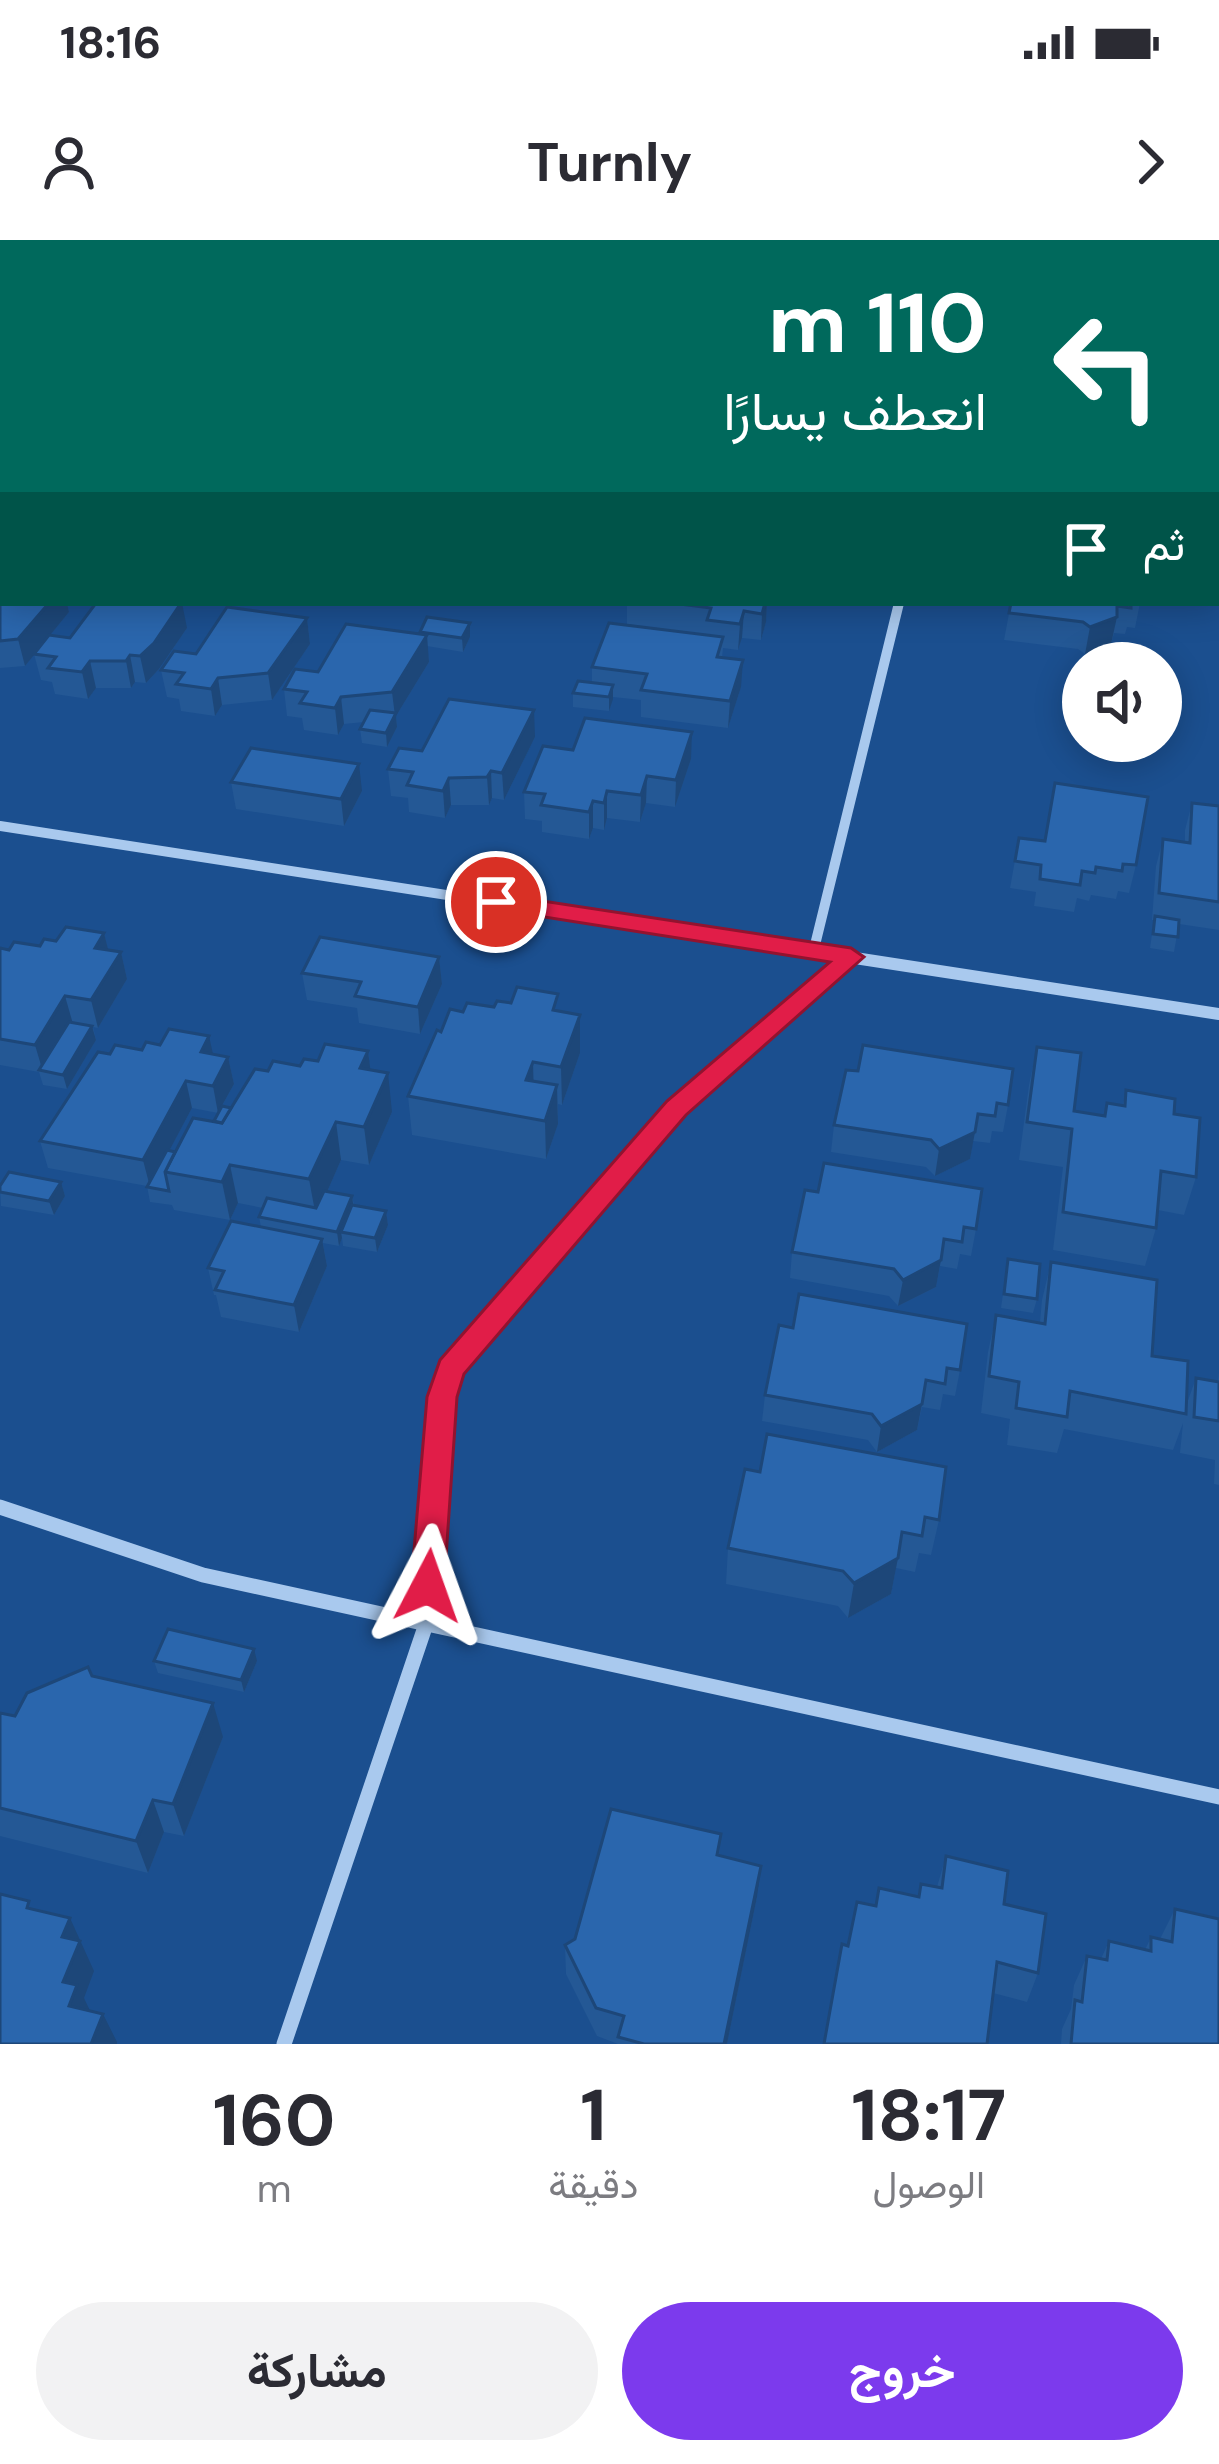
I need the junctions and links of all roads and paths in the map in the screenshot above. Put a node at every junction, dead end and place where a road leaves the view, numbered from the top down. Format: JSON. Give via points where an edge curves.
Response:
{"nodes":[{"id":1,"x":897,"y":606,"type":"edge"},
{"id":2,"x":0,"y":826,"type":"edge"},
{"id":3,"x":813,"y":951,"type":"junction"},
{"id":4,"x":851,"y":957,"type":"junction"},
{"id":5,"x":1219,"y":1014,"type":"edge"},
{"id":6,"x":0,"y":1507,"type":"edge"},
{"id":7,"x":424,"y":1628,"type":"junction"},
{"id":8,"x":1219,"y":1797,"type":"edge"},
{"id":9,"x":284,"y":2044,"type":"edge"}],
"edges":[{"from":1,"to":3,"type":"street"},
{"from":2,"to":3,"type":"street"},
{"from":3,"to":4,"type":"street"},
{"from":4,"to":5,"type":"street"},
{"from":4,"to":7,"type":"street","via":[[677,1108],[451,1369],[442,1397]]},
{"from":6,"to":7,"type":"street","via":[[202,1575]]},
{"from":7,"to":8,"type":"street"},
{"from":7,"to":9,"type":"street"}]}
